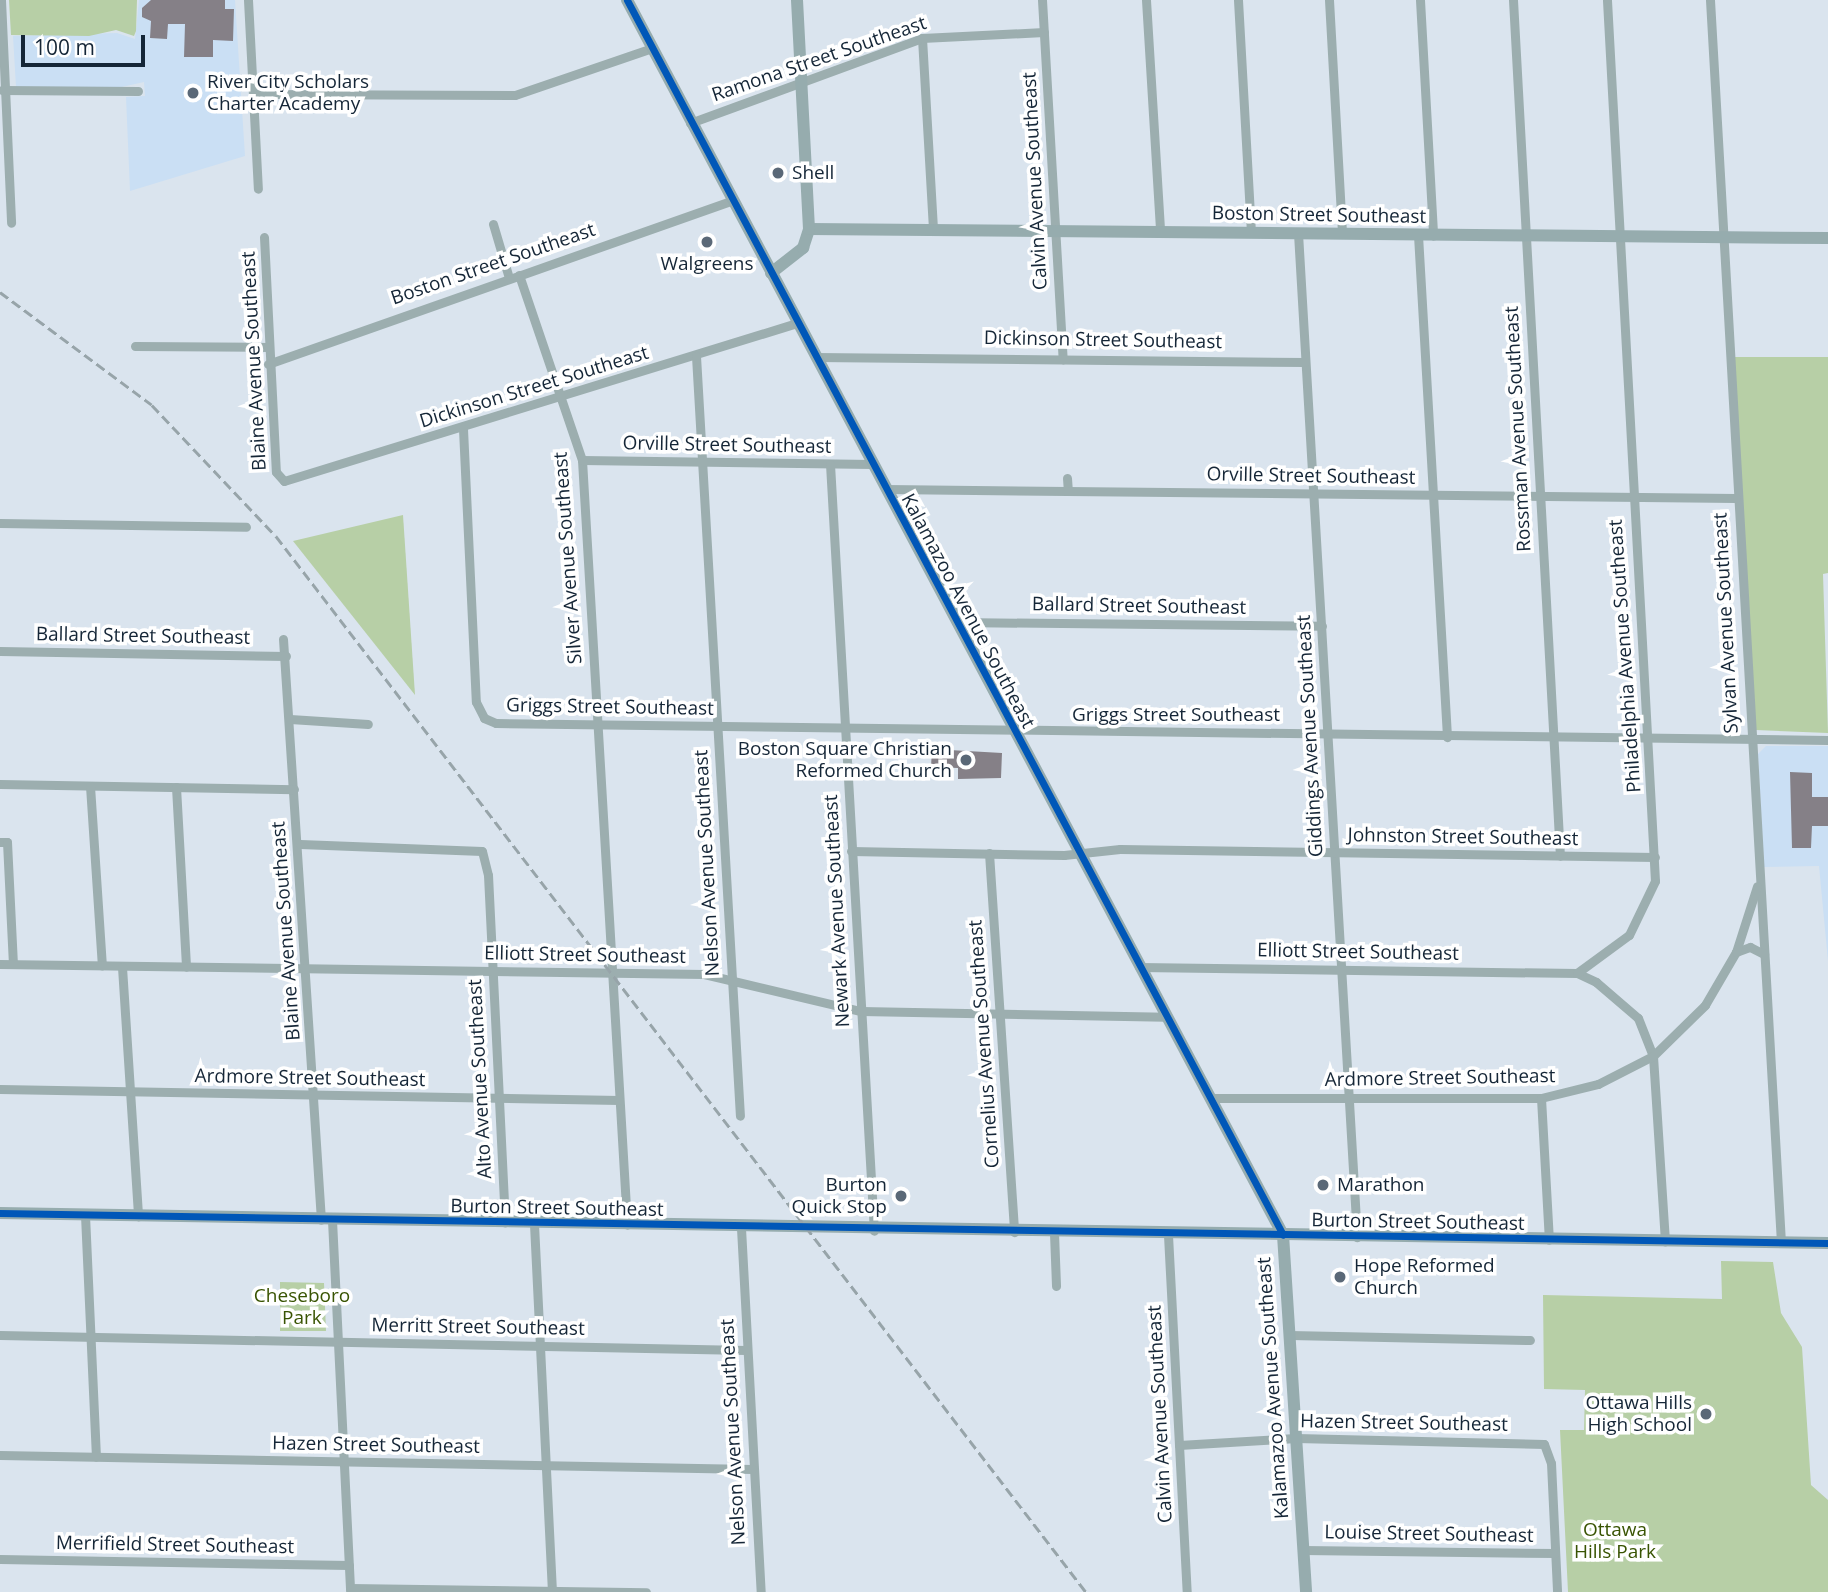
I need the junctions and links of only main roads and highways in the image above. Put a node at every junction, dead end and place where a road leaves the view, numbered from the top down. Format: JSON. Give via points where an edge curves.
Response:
{"nodes":[{"id":1,"x":627,"y":0,"type":"edge"},
{"id":2,"x":797,"y":0,"type":"edge"},
{"id":3,"x":809,"y":229,"type":"junction"},
{"id":4,"x":1828,"y":238,"type":"edge"},
{"id":5,"x":771,"y":273,"type":"junction"},
{"id":6,"x":0,"y":1213,"type":"edge"},
{"id":7,"x":1283,"y":1235,"type":"junction"},
{"id":8,"x":1828,"y":1243,"type":"edge"},
{"id":9,"x":1306,"y":1592,"type":"edge"}],
"edges":[{"from":1,"to":5,"type":"main road","name":"Kalamazoo Avenue Southeast"},
{"from":2,"to":3,"type":"main road"},
{"from":3,"to":4,"type":"main road","name":"Boston Street Southeast"},
{"from":3,"to":5,"type":"main road","via":[[803,248]]},
{"from":5,"to":7,"type":"main road","name":"Kalamazoo Avenue Southeast"},
{"from":6,"to":7,"type":"main road","name":"Burton Street Southeast"},
{"from":7,"to":8,"type":"main road","name":"Burton Street Southeast"},
{"from":7,"to":9,"type":"main road","name":"Kalamazoo Avenue Southeast"}]}
